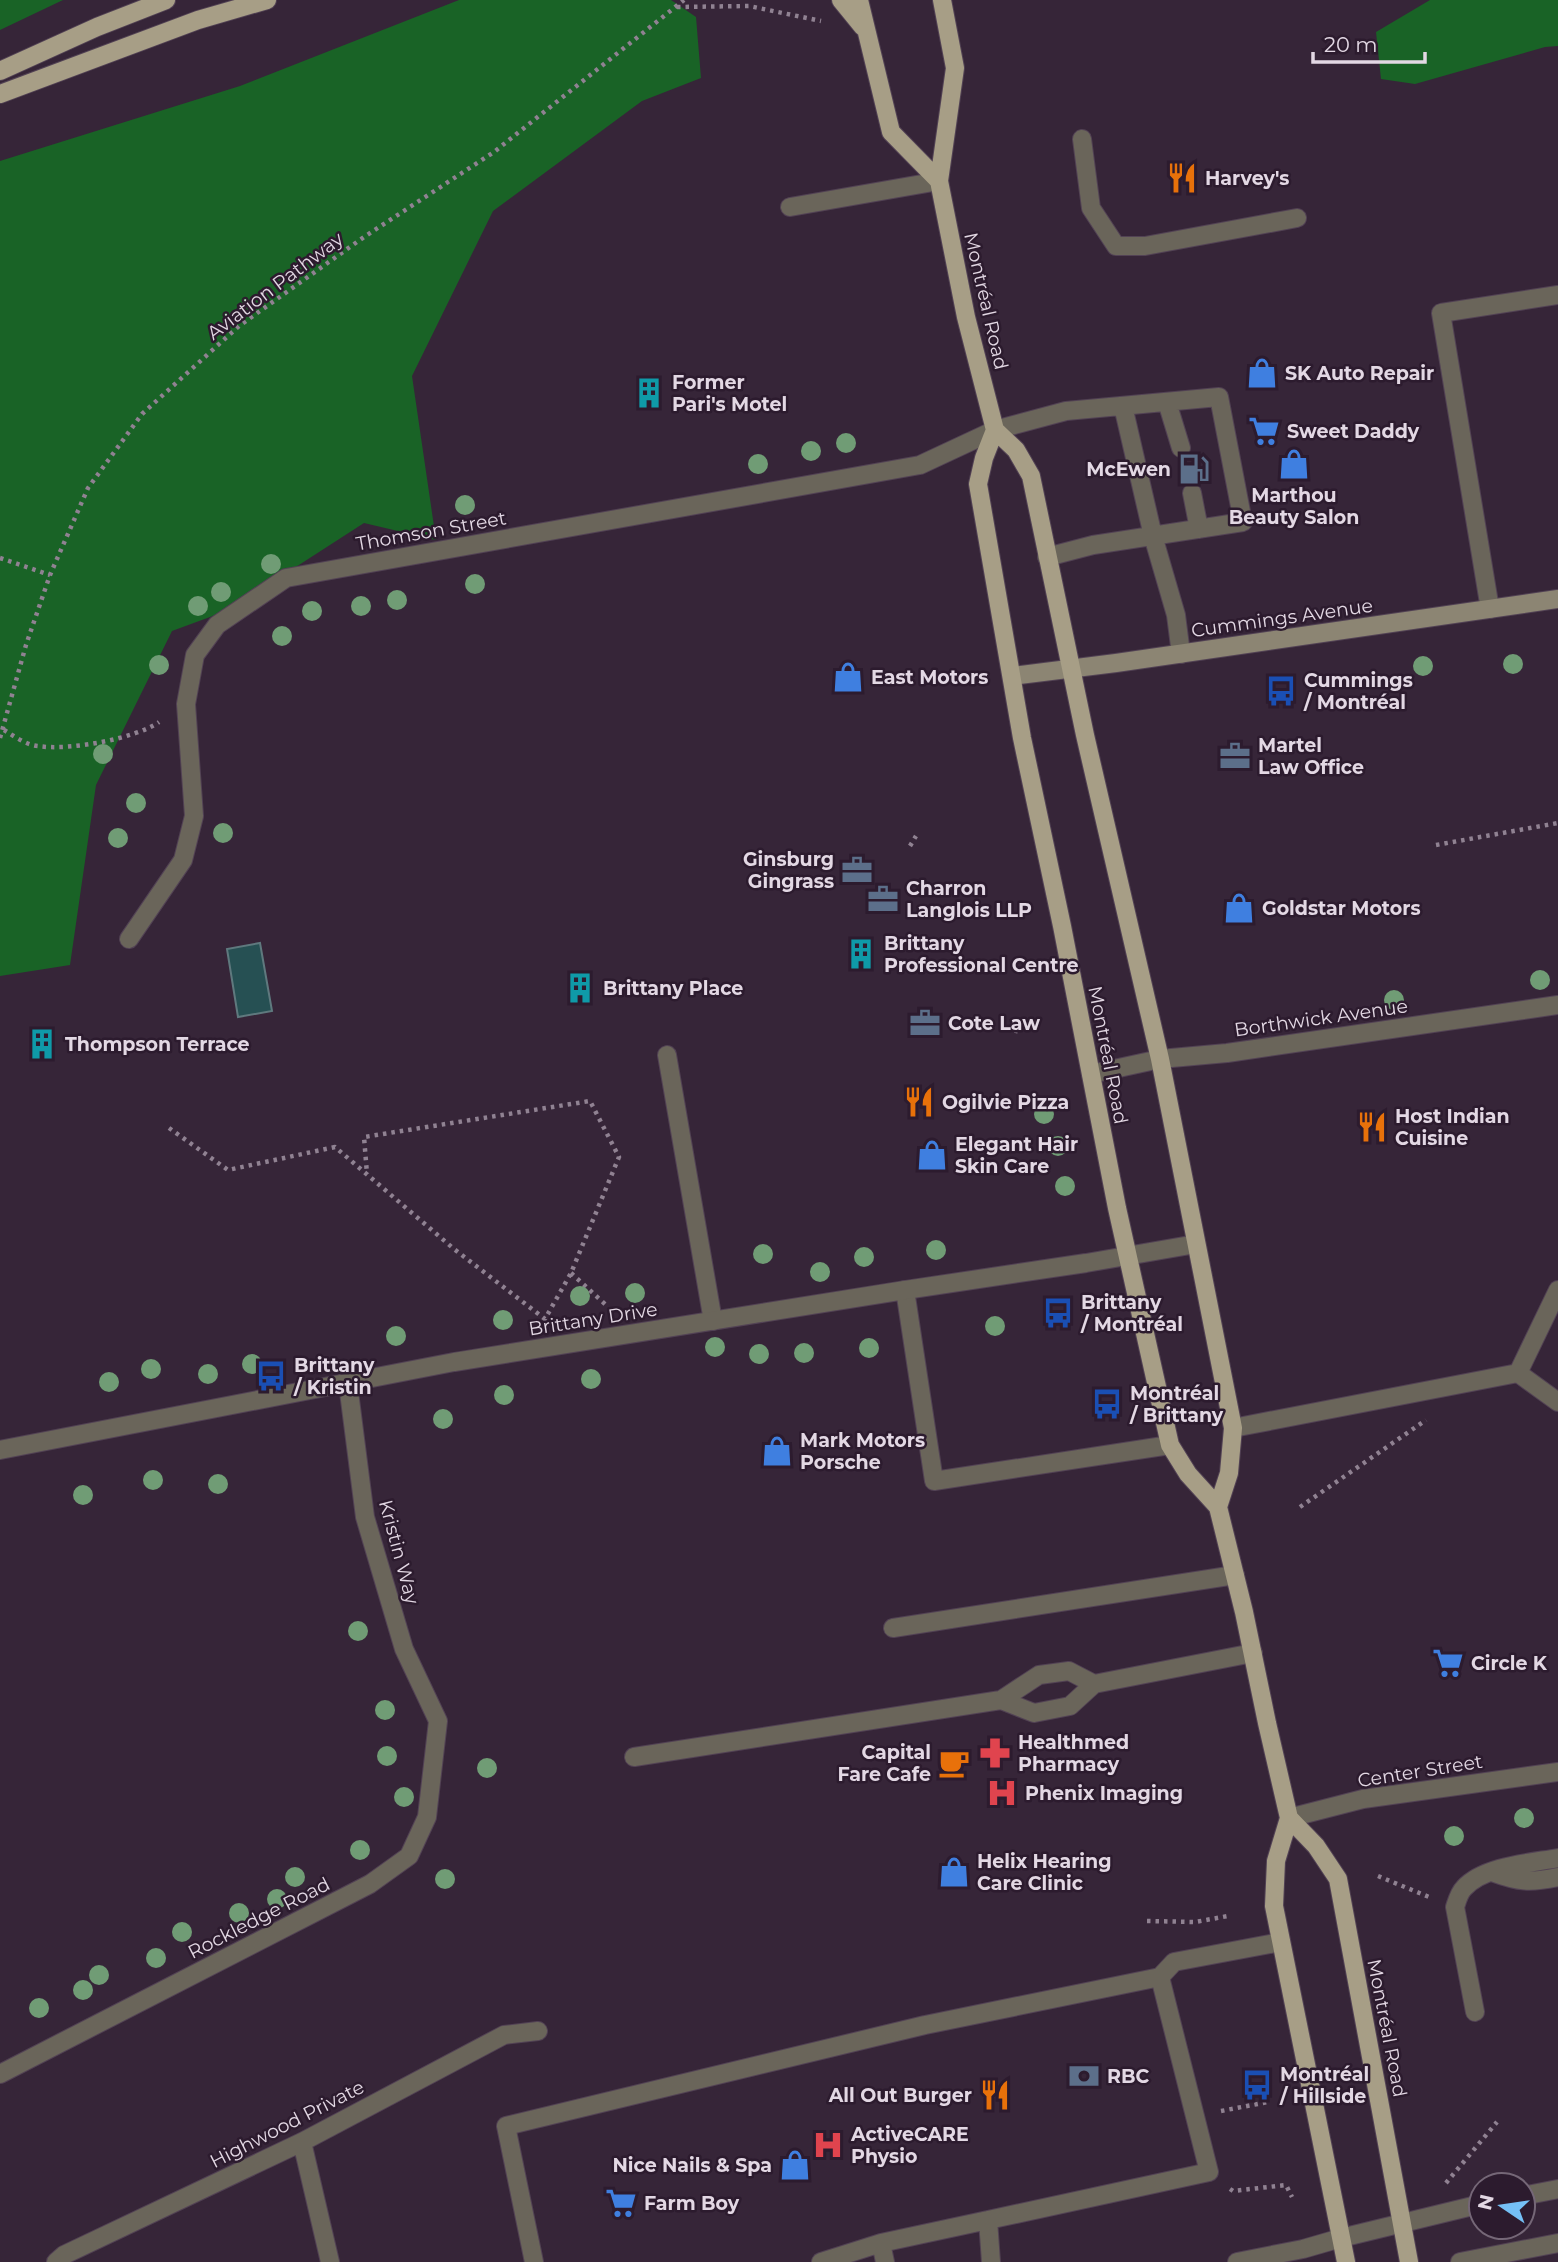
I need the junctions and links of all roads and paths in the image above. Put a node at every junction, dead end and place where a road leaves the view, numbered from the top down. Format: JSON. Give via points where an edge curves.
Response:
{"nodes":[{"id":1,"x":166,"y":0,"type":"edge"},
{"id":2,"x":267,"y":0,"type":"edge"},
{"id":3,"x":684,"y":0,"type":"edge"},
{"id":4,"x":841,"y":0,"type":"edge"},
{"id":5,"x":859,"y":0,"type":"edge"},
{"id":6,"x":942,"y":0,"type":"edge"},
{"id":7,"x":951,"y":0,"type":"edge"},
{"id":8,"x":676,"y":7,"type":"junction"},
{"id":9,"x":946,"y":24,"type":"junction"},
{"id":10,"x":862,"y":26,"type":"junction"},
{"id":11,"x":0,"y":71,"type":"edge"},
{"id":12,"x":0,"y":94,"type":"edge"},
{"id":13,"x":1082,"y":139,"type":"dead end"},
{"id":14,"x":939,"y":181,"type":"junction"},
{"id":15,"x":790,"y":207,"type":"dead end"},
{"id":16,"x":1297,"y":218,"type":"dead end"},
{"id":17,"x":1558,"y":295,"type":"edge"},
{"id":18,"x":1167,"y":402,"type":"junction"},
{"id":19,"x":1123,"y":406,"type":"junction"},
{"id":20,"x":995,"y":430,"type":"junction"},
{"id":21,"x":1181,"y":448,"type":"dead end"},
{"id":22,"x":1192,"y":493,"type":"dead end"},
{"id":23,"x":1199,"y":529,"type":"junction"},
{"id":24,"x":1153,"y":536,"type":"junction"},
{"id":25,"x":1047,"y":557,"type":"junction"},
{"id":26,"x":0,"y":558,"type":"edge"},
{"id":27,"x":50,"y":575,"type":"junction"},
{"id":28,"x":1558,"y":599,"type":"edge"},
{"id":29,"x":1490,"y":609,"type":"junction"},
{"id":30,"x":1181,"y":654,"type":"junction"},
{"id":31,"x":1071,"y":669,"type":"junction"},
{"id":32,"x":1012,"y":676,"type":"junction"},
{"id":33,"x":186,"y":704,"type":"junction"},
{"id":34,"x":4,"y":730,"type":"junction"},
{"id":35,"x":0,"y":738,"type":"edge"},
{"id":36,"x":1558,"y":823,"type":"edge"},
{"id":37,"x":916,"y":836,"type":"dead end"},
{"id":38,"x":1436,"y":845,"type":"dead end"},
{"id":39,"x":910,"y":846,"type":"dead end"},
{"id":40,"x":129,"y":939,"type":"dead end"},
{"id":41,"x":1558,"y":1005,"type":"edge"},
{"id":42,"x":1006,"y":1029,"type":"dead end"},
{"id":43,"x":1021,"y":1032,"type":"dead end"},
{"id":44,"x":667,"y":1055,"type":"dead end"},
{"id":45,"x":1160,"y":1059,"type":"junction"},
{"id":46,"x":1091,"y":1074,"type":"junction"},
{"id":47,"x":169,"y":1128,"type":"dead end"},
{"id":48,"x":367,"y":1174,"type":"junction"},
{"id":49,"x":1196,"y":1244,"type":"junction"},
{"id":50,"x":1129,"y":1255,"type":"junction"},
{"id":51,"x":571,"y":1273,"type":"junction"},
{"id":52,"x":905,"y":1290,"type":"junction"},
{"id":53,"x":1558,"y":1290,"type":"edge"},
{"id":54,"x":606,"y":1306,"type":"dead end"},
{"id":55,"x":713,"y":1321,"type":"junction"},
{"id":56,"x":1518,"y":1373,"type":"junction"},
{"id":57,"x":348,"y":1384,"type":"junction"},
{"id":58,"x":1454,"y":1386,"type":"junction"},
{"id":59,"x":1558,"y":1402,"type":"edge"},
{"id":60,"x":1233,"y":1428,"type":"junction"},
{"id":61,"x":1170,"y":1445,"type":"junction"},
{"id":62,"x":0,"y":1450,"type":"edge"},
{"id":63,"x":1218,"y":1507,"type":"junction"},
{"id":64,"x":1300,"y":1507,"type":"dead end"},
{"id":65,"x":1235,"y":1575,"type":"junction"},
{"id":66,"x":893,"y":1628,"type":"dead end"},
{"id":67,"x":1252,"y":1653,"type":"junction"},
{"id":68,"x":1094,"y":1684,"type":"junction"},
{"id":69,"x":1001,"y":1700,"type":"junction"},
{"id":70,"x":438,"y":1721,"type":"joint"},
{"id":71,"x":634,"y":1757,"type":"dead end"},
{"id":72,"x":1558,"y":1772,"type":"edge"},
{"id":73,"x":1289,"y":1818,"type":"junction"},
{"id":74,"x":1558,"y":1858,"type":"edge"},
{"id":75,"x":1492,"y":1872,"type":"junction"},
{"id":76,"x":1378,"y":1876,"type":"dead end"},
{"id":77,"x":1558,"y":1877,"type":"edge"},
{"id":78,"x":1455,"y":1907,"type":"junction"},
{"id":79,"x":1228,"y":1916,"type":"dead end"},
{"id":80,"x":1147,"y":1921,"type":"dead end"},
{"id":81,"x":1281,"y":1942,"type":"junction"},
{"id":82,"x":1160,"y":1977,"type":"junction"},
{"id":83,"x":1475,"y":2012,"type":"dead end"},
{"id":84,"x":538,"y":2031,"type":"dead end"},
{"id":85,"x":0,"y":2074,"type":"edge"},
{"id":86,"x":1268,"y":2102,"type":"dead end"},
{"id":87,"x":1195,"y":2116,"type":"junction"},
{"id":88,"x":1497,"y":2122,"type":"dead end"},
{"id":89,"x":302,"y":2142,"type":"junction"},
{"id":90,"x":1209,"y":2172,"type":"junction"},
{"id":91,"x":1558,"y":2189,"type":"edge"},
{"id":92,"x":1441,"y":2190,"type":"dead end"},
{"id":93,"x":1537,"y":2193,"type":"edge"},
{"id":94,"x":1292,"y":2197,"type":"dead end"},
{"id":95,"x":1467,"y":2207,"type":"edge"},
{"id":96,"x":988,"y":2220,"type":"junction"},
{"id":97,"x":1402,"y":2223,"type":"junction"},
{"id":98,"x":1341,"y":2238,"type":"junction"},
{"id":99,"x":881,"y":2243,"type":"junction"},
{"id":100,"x":1558,"y":2243,"type":"edge"},
{"id":101,"x":56,"y":2262,"type":"edge"},
{"id":102,"x":330,"y":2262,"type":"edge"},
{"id":103,"x":534,"y":2262,"type":"edge"},
{"id":104,"x":821,"y":2262,"type":"edge"},
{"id":105,"x":885,"y":2262,"type":"edge"},
{"id":106,"x":991,"y":2262,"type":"edge"},
{"id":107,"x":1237,"y":2262,"type":"edge"},
{"id":108,"x":1346,"y":2262,"type":"edge"},
{"id":109,"x":1409,"y":2262,"type":"edge"},
{"id":110,"x":1460,"y":2262,"type":"edge"}],
"edges":[{"from":1,"to":11,"type":"main road"},
{"from":2,"to":12,"type":"main road","via":[[198,20]]},
{"from":3,"to":8,"type":"path","name":"Aviation Pathway"},
{"from":4,"to":10,"type":"main road"},
{"from":5,"to":10,"type":"main road"},
{"from":6,"to":9,"type":"main road","name":"Montréal Road"},
{"from":7,"to":9,"type":"main road"},
{"from":8,"to":10,"type":"path","via":[[749,6]]},
{"from":8,"to":27,"type":"path","name":"Aviation Pathway","via":[[494,152],[239,326],[142,414],[88,488]]},
{"from":9,"to":14,"type":"main road","name":"Montréal Road","via":[[955,68]]},
{"from":10,"to":14,"type":"main road","via":[[891,132]]},
{"from":13,"to":16,"type":"street","via":[[1091,208],[1116,246],[1145,246]]},
{"from":14,"to":15,"type":"street"},
{"from":14,"to":20,"type":"main road","name":"Montréal Road"},
{"from":17,"to":29,"type":"street","via":[[1441,313]]},
{"from":18,"to":19,"type":"street","name":"Thomson Street"},
{"from":18,"to":21,"type":"street"},
{"from":18,"to":23,"type":"street","name":"Thomson Street","via":[[1219,397],[1242,522]]},
{"from":19,"to":20,"type":"street","name":"Thomson Street","via":[[1066,411]]},
{"from":19,"to":24,"type":"street"},
{"from":20,"to":25,"type":"main road","name":"Montréal Road","via":[[1016,450],[1031,476]]},
{"from":20,"to":32,"type":"main road","name":"Montréal Road","via":[[978,484]]},
{"from":20,"to":33,"type":"street","name":"Thomson Street","via":[[920,465],[286,578],[217,625],[195,655]]},
{"from":22,"to":23,"type":"street"},
{"from":23,"to":24,"type":"street"},
{"from":24,"to":25,"type":"street"},
{"from":24,"to":30,"type":"street","via":[[1176,614]]},
{"from":25,"to":31,"type":"main road","name":"Montréal Road"},
{"from":26,"to":27,"type":"path"},
{"from":27,"to":34,"type":"path","name":"Aviation Pathway"},
{"from":28,"to":29,"type":"street","name":"Cummings Avenue"},
{"from":29,"to":30,"type":"street","name":"Cummings Avenue"},
{"from":30,"to":31,"type":"street","name":"Cummings Avenue"},
{"from":31,"to":32,"type":"street","name":"Cummings Avenue"},
{"from":31,"to":45,"type":"main road","name":"Montréal Road"},
{"from":32,"to":46,"type":"main road","name":"Montréal Road"},
{"from":33,"to":34,"type":"path","via":[[142,731],[66,747],[35,746]]},
{"from":33,"to":40,"type":"street","name":"Thomson Street","via":[[194,816],[183,860]]},
{"from":34,"to":35,"type":"path","name":"Aviation Pathway"},
{"from":36,"to":38,"type":"path"},
{"from":37,"to":39,"type":"path"},
{"from":41,"to":45,"type":"street","name":"Borthwick Avenue"},
{"from":42,"to":43,"type":"path"},
{"from":44,"to":55,"type":"street"},
{"from":45,"to":46,"type":"street","name":"Borthwick Avenue"},
{"from":45,"to":49,"type":"main road","name":"Montréal Road"},
{"from":46,"to":50,"type":"main road","name":"Montréal Road"},
{"from":47,"to":48,"type":"path","via":[[228,1170],[335,1147]]},
{"from":48,"to":51,"type":"path","via":[[545,1319]]},
{"from":48,"to":51,"type":"path","via":[[364,1138],[590,1101],[619,1157]]},
{"from":49,"to":50,"type":"street","name":"Brittany Drive"},
{"from":49,"to":60,"type":"main road","name":"Montréal Road"},
{"from":50,"to":52,"type":"street","name":"Brittany Drive"},
{"from":50,"to":61,"type":"main road","name":"Montréal Road"},
{"from":51,"to":54,"type":"path"},
{"from":52,"to":55,"type":"street","name":"Brittany Drive"},
{"from":52,"to":61,"type":"street","via":[[934,1481]]},
{"from":53,"to":56,"type":"street"},
{"from":55,"to":57,"type":"street","name":"Brittany Drive","via":[[454,1362]]},
{"from":56,"to":58,"type":"street"},
{"from":56,"to":59,"type":"street"},
{"from":57,"to":62,"type":"street","name":"Brittany Drive"},
{"from":57,"to":70,"type":"street","name":"Kristin Way","via":[[365,1517],[404,1649]]},
{"from":58,"to":60,"type":"street"},
{"from":58,"to":64,"type":"path","via":[[1436,1413]]},
{"from":60,"to":63,"type":"main road","name":"Montréal Road","via":[[1229,1473]]},
{"from":61,"to":63,"type":"main road","name":"Montréal Road","via":[[1188,1474]]},
{"from":63,"to":65,"type":"main road","name":"Montréal Road"},
{"from":65,"to":66,"type":"street"},
{"from":65,"to":67,"type":"main road","name":"Montréal Road"},
{"from":67,"to":68,"type":"street"},
{"from":67,"to":73,"type":"main road","name":"Montréal Road"},
{"from":68,"to":69,"type":"street","via":[[1069,1671],[1039,1675]]},
{"from":68,"to":69,"type":"street","via":[[1070,1706],[1034,1713]]},
{"from":69,"to":71,"type":"street"},
{"from":70,"to":85,"type":"street","name":"Rockledge Road","via":[[426,1817],[409,1856],[370,1884]]},
{"from":72,"to":73,"type":"street","name":"Center Street","via":[[1363,1799]]},
{"from":73,"to":81,"type":"main road","name":"Montréal Road","via":[[1276,1861],[1274,1906]]},
{"from":73,"to":97,"type":"main road","name":"Montréal Road","via":[[1316,1846],[1338,1879]]},
{"from":74,"to":75,"type":"street"},
{"from":75,"to":77,"type":"street","via":[[1527,1882]]},
{"from":75,"to":78,"type":"street","via":[[1466,1885]]},
{"from":76,"to":78,"type":"path"},
{"from":78,"to":83,"type":"street"},
{"from":79,"to":80,"type":"path","via":[[1195,1923]]},
{"from":81,"to":82,"type":"street","via":[[1174,1962]]},
{"from":81,"to":98,"type":"main road","name":"Montréal Road"},
{"from":82,"to":87,"type":"street"},
{"from":82,"to":103,"type":"street","via":[[925,2025],[506,2126]]},
{"from":84,"to":89,"type":"street","name":"Highwood Private","via":[[504,2035]]},
{"from":86,"to":87,"type":"path"},
{"from":87,"to":90,"type":"street"},
{"from":88,"to":92,"type":"path"},
{"from":89,"to":101,"type":"street","name":"Highwood Private"},
{"from":89,"to":102,"type":"street"},
{"from":90,"to":94,"type":"path","via":[[1233,2191],[1286,2185]]},
{"from":90,"to":96,"type":"street"},
{"from":91,"to":93,"type":"street"},
{"from":95,"to":97,"type":"street"},
{"from":96,"to":99,"type":"street"},
{"from":96,"to":106,"type":"street"},
{"from":97,"to":98,"type":"street"},
{"from":97,"to":109,"type":"main road","name":"Montréal Road"},
{"from":98,"to":107,"type":"street"},
{"from":98,"to":108,"type":"main road","name":"Montréal Road"},
{"from":99,"to":104,"type":"street"},
{"from":99,"to":105,"type":"street"},
{"from":100,"to":110,"type":"street"}]}
